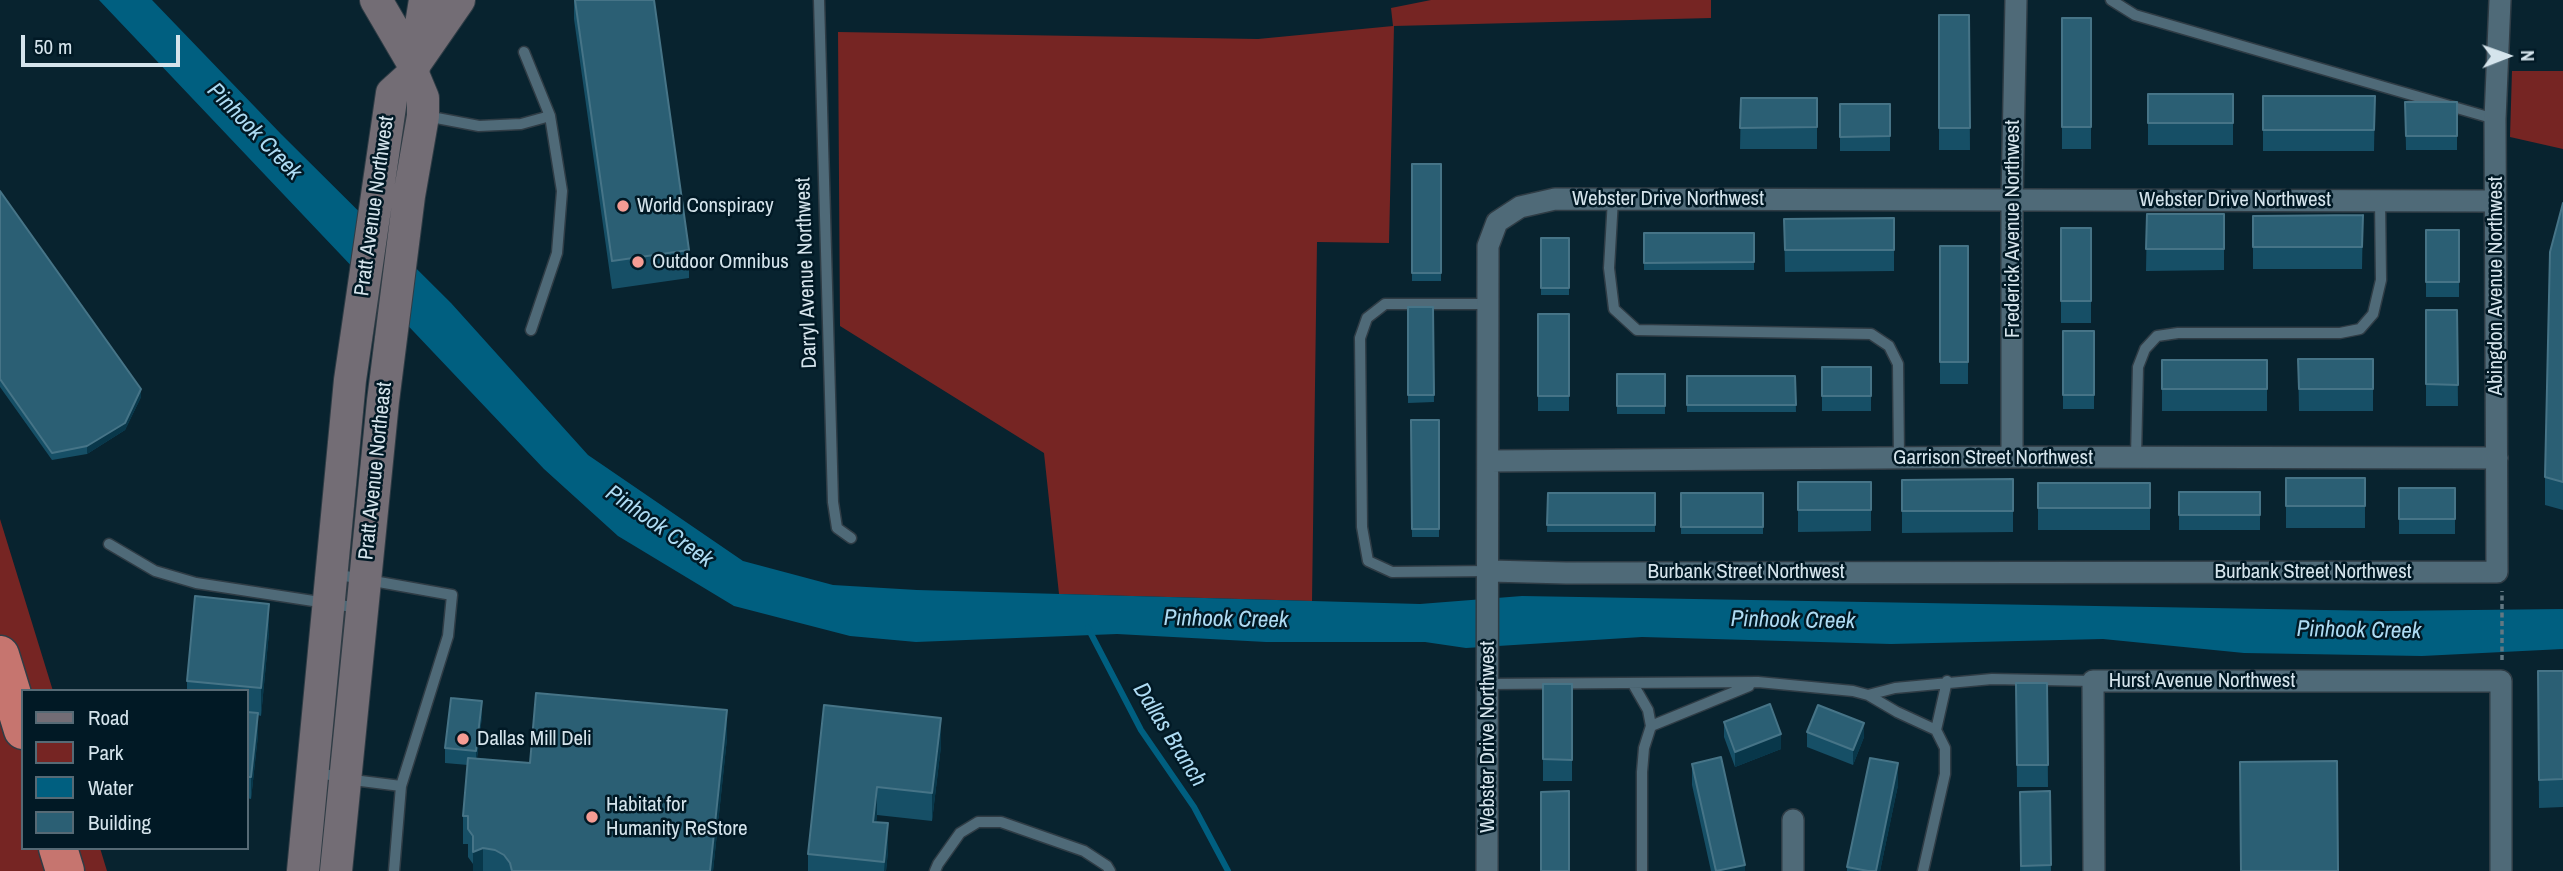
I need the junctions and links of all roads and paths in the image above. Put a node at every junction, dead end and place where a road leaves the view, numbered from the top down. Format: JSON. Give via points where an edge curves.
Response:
{"nodes":[{"id":1,"x":376,"y":0,"type":"edge"},
{"id":2,"x":425,"y":0,"type":"edge"},
{"id":3,"x":459,"y":0,"type":"edge"},
{"id":4,"x":819,"y":0,"type":"edge"},
{"id":5,"x":2016,"y":0,"type":"edge"},
{"id":6,"x":2111,"y":0,"type":"edge"},
{"id":7,"x":2500,"y":0,"type":"edge"},
{"id":8,"x":524,"y":52,"type":"dead end"},
{"id":9,"x":414,"y":69,"type":"junction"},
{"id":10,"x":423,"y":116,"type":"junction"},
{"id":11,"x":550,"y":116,"type":"junction"},
{"id":12,"x":2495,"y":119,"type":"junction"},
{"id":13,"x":1613,"y":200,"type":"junction"},
{"id":14,"x":2012,"y":200,"type":"junction"},
{"id":15,"x":2379,"y":200,"type":"junction"},
{"id":16,"x":2495,"y":201,"type":"junction"},
{"id":17,"x":1488,"y":304,"type":"junction"},
{"id":18,"x":531,"y":330,"type":"dead end"},
{"id":19,"x":350,"y":380,"type":"joint"},
{"id":20,"x":2012,"y":457,"type":"junction"},
{"id":21,"x":2136,"y":457,"type":"junction"},
{"id":22,"x":1899,"y":458,"type":"junction"},
{"id":23,"x":2497,"y":458,"type":"junction"},
{"id":24,"x":1489,"y":461,"type":"junction"},
{"id":25,"x":851,"y":538,"type":"dead end"},
{"id":26,"x":109,"y":544,"type":"dead end"},
{"id":27,"x":1489,"y":571,"type":"junction"},
{"id":28,"x":2497,"y":572,"type":"joint"},
{"id":29,"x":332,"y":574,"type":"junction"},
{"id":30,"x":364,"y":594,"type":"junction"},
{"id":31,"x":2502,"y":603,"type":"dead end"},
{"id":32,"x":329,"y":605,"type":"junction"},
{"id":33,"x":0,"y":655,"type":"edge"},
{"id":34,"x":2501,"y":673,"type":"junction"},
{"id":35,"x":1488,"y":677,"type":"junction"},
{"id":36,"x":1947,"y":681,"type":"junction"},
{"id":37,"x":2093,"y":681,"type":"junction"},
{"id":38,"x":1758,"y":682,"type":"junction"},
{"id":39,"x":1633,"y":684,"type":"junction"},
{"id":40,"x":1868,"y":695,"type":"junction"},
{"id":41,"x":21,"y":723,"type":"edge"},
{"id":42,"x":1651,"y":726,"type":"junction"},
{"id":43,"x":1936,"y":730,"type":"junction"},
{"id":44,"x":313,"y":771,"type":"junction"},
{"id":45,"x":345,"y":779,"type":"junction"},
{"id":46,"x":401,"y":786,"type":"junction"},
{"id":47,"x":1793,"y":820,"type":"dead end"},
{"id":48,"x":59,"y":850,"type":"edge"},
{"id":49,"x":302,"y":867,"type":"edge"},
{"id":50,"x":65,"y":871,"type":"edge"},
{"id":51,"x":336,"y":871,"type":"edge"},
{"id":52,"x":394,"y":871,"type":"edge"},
{"id":53,"x":935,"y":871,"type":"edge"},
{"id":54,"x":1110,"y":871,"type":"edge"},
{"id":55,"x":1487,"y":871,"type":"edge"},
{"id":56,"x":1642,"y":871,"type":"edge"},
{"id":57,"x":1793,"y":871,"type":"edge"},
{"id":58,"x":1923,"y":871,"type":"edge"},
{"id":59,"x":2094,"y":871,"type":"edge"},
{"id":60,"x":2501,"y":871,"type":"edge"}],
"edges":[{"from":1,"to":9,"type":"main road"},
{"from":2,"to":9,"type":"main road"},
{"from":3,"to":9,"type":"main road","name":"Pratt Avenue Northwest"},
{"from":4,"to":25,"type":"lane","name":"Darryl Avenue Northwest","via":[[832,502],[837,528]]},
{"from":5,"to":14,"type":"street","name":"Frederick Avenue Northwest"},
{"from":6,"to":12,"type":"lane","via":[[2135,15]]},
{"from":7,"to":12,"type":"street","name":"Abingdon Avenue Northwest"},
{"from":8,"to":11,"type":"lane"},
{"from":9,"to":10,"type":"main road","name":"Pratt Avenue Northeast"},
{"from":9,"to":19,"type":"main road","name":"Pratt Avenue Northwest","via":[[392,93]]},
{"from":10,"to":11,"type":"lane","via":[[479,126],[521,124]]},
{"from":10,"to":30,"type":"main road","name":"Pratt Avenue Northeast","via":[[383,401]]},
{"from":11,"to":18,"type":"lane","via":[[562,191],[557,253]]},
{"from":12,"to":16,"type":"street","name":"Abingdon Avenue Northwest"},
{"from":13,"to":14,"type":"street","name":"Webster Drive Northwest"},
{"from":13,"to":17,"type":"street","name":"Webster Drive Northwest","via":[[1555,199],[1520,208],[1497,222],[1488,246]]},
{"from":13,"to":22,"type":"lane","via":[[1609,268],[1615,309],[1637,330],[1871,334],[1889,346],[1898,364]]},
{"from":14,"to":15,"type":"street","name":"Webster Drive Northwest"},
{"from":14,"to":20,"type":"street","name":"Frederick Avenue Northwest"},
{"from":15,"to":16,"type":"street","name":"Webster Drive Northwest"},
{"from":15,"to":21,"type":"lane","via":[[2381,280],[2373,314],[2360,329],[2157,336],[2145,349],[2138,368]]},
{"from":16,"to":23,"type":"street","name":"Abingdon Avenue Northwest"},
{"from":17,"to":24,"type":"street","name":"Webster Drive Northwest"},
{"from":17,"to":27,"type":"lane","name":"Burbank Street Northwest","via":[[1385,304],[1367,318],[1360,338],[1362,527],[1368,561],[1392,572]]},
{"from":19,"to":29,"type":"main road","name":"Pratt Avenue Northeast"},
{"from":20,"to":21,"type":"street","name":"Garrison Street Northwest"},
{"from":20,"to":22,"type":"street","name":"Garrison Street Northwest"},
{"from":21,"to":23,"type":"street","name":"Garrison Street Northwest"},
{"from":22,"to":24,"type":"street","name":"Garrison Street Northwest"},
{"from":23,"to":28,"type":"street","name":"Abingdon Avenue Northwest"},
{"from":24,"to":27,"type":"street","name":"Webster Drive Northwest"},
{"from":26,"to":32,"type":"lane","via":[[155,571],[197,583]]},
{"from":27,"to":28,"type":"street","name":"Burbank Street Northwest"},
{"from":27,"to":35,"type":"street","name":"Webster Drive Northwest"},
{"from":29,"to":30,"type":"lane"},
{"from":29,"to":32,"type":"main road","name":"Pratt Avenue Northeast"},
{"from":30,"to":32,"type":"lane"},
{"from":30,"to":45,"type":"main road","name":"Pratt Avenue Northeast"},
{"from":30,"to":46,"type":"lane","via":[[452,595],[448,636]]},
{"from":31,"to":34,"type":"path"},
{"from":32,"to":44,"type":"main road","name":"Pratt Avenue Northeast"},
{"from":33,"to":41,"type":"highway"},
{"from":34,"to":37,"type":"street","name":"Hurst Avenue Northwest"},
{"from":34,"to":60,"type":"street"},
{"from":35,"to":39,"type":"lane"},
{"from":35,"to":55,"type":"street","name":"Webster Drive Northwest"},
{"from":36,"to":37,"type":"lane"},
{"from":36,"to":40,"type":"lane"},
{"from":36,"to":43,"type":"lane"},
{"from":37,"to":59,"type":"street","name":"Hurst Avenue Northwest"},
{"from":38,"to":39,"type":"lane"},
{"from":38,"to":40,"type":"lane"},
{"from":38,"to":42,"type":"lane"},
{"from":39,"to":42,"type":"lane","via":[[1648,710]]},
{"from":40,"to":43,"type":"lane"},
{"from":42,"to":56,"type":"lane","via":[[1642,772]]},
{"from":43,"to":58,"type":"lane","via":[[1945,748],[1945,774]]},
{"from":44,"to":45,"type":"lane"},
{"from":44,"to":49,"type":"main road","name":"Pratt Avenue Northeast"},
{"from":45,"to":46,"type":"lane"},
{"from":45,"to":51,"type":"main road","name":"Pratt Avenue Northeast"},
{"from":46,"to":52,"type":"lane"},
{"from":47,"to":57,"type":"street"},
{"from":48,"to":50,"type":"highway"},
{"from":53,"to":54,"type":"lane","via":[[960,833],[978,822],[1001,822],[1084,851]]}]}
